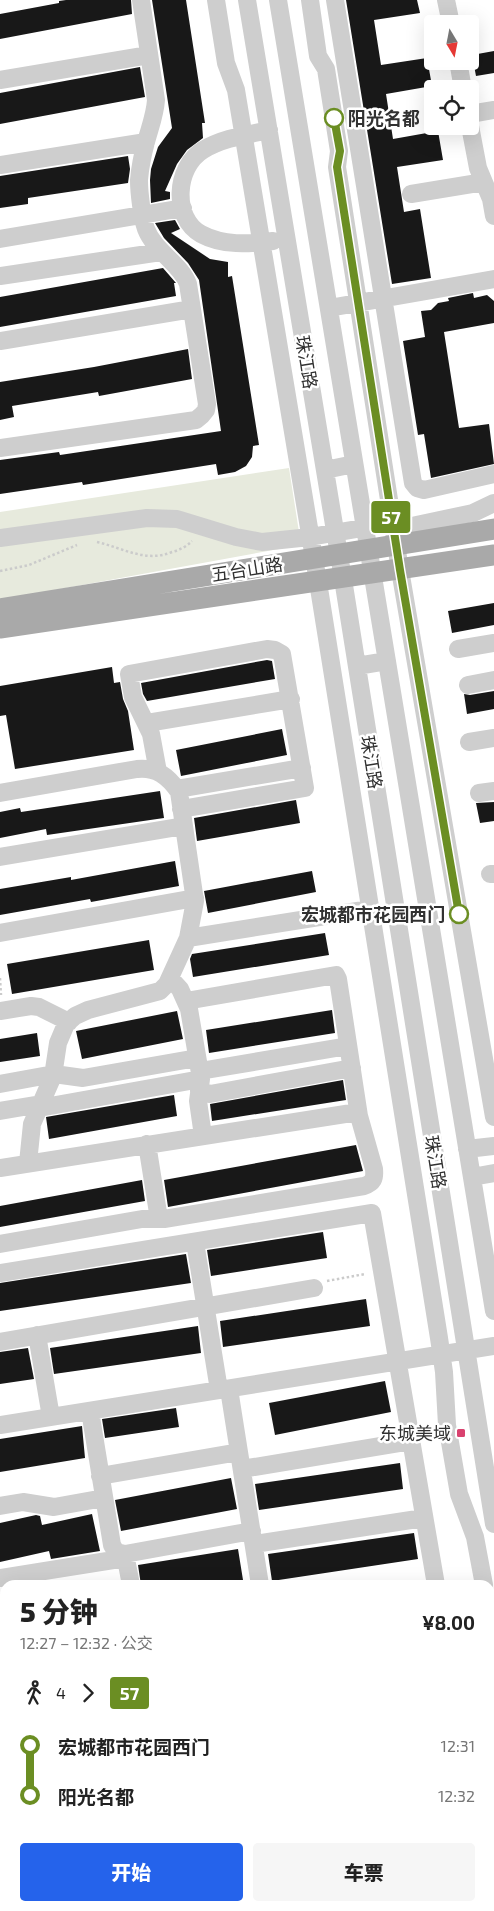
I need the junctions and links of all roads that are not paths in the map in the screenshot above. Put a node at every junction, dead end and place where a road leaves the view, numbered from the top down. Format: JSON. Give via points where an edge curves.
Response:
{"nodes":[{"id":1,"x":141,"y":0,"type":"edge"},
{"id":2,"x":216,"y":0,"type":"edge"},
{"id":3,"x":247,"y":0,"type":"edge"},
{"id":4,"x":278,"y":0,"type":"edge"},
{"id":5,"x":310,"y":0,"type":"edge"},
{"id":6,"x":334,"y":0,"type":"edge"},
{"id":7,"x":446,"y":0,"type":"edge"},
{"id":8,"x":449,"y":15,"type":"edge"},
{"id":9,"x":149,"y":55,"type":"junction"},
{"id":10,"x":0,"y":80,"type":"edge"},
{"id":11,"x":494,"y":110,"type":"edge"},
{"id":12,"x":479,"y":112,"type":"edge"},
{"id":13,"x":269,"y":130,"type":"junction"},
{"id":14,"x":472,"y":135,"type":"edge"},
{"id":15,"x":243,"y":136,"type":"junction"},
{"id":16,"x":146,"y":142,"type":"junction"},
{"id":17,"x":0,"y":165,"type":"edge"},
{"id":18,"x":489,"y":189,"type":"edge"},
{"id":19,"x":411,"y":194,"type":"dead end"},
{"id":20,"x":183,"y":208,"type":"junction"},
{"id":21,"x":143,"y":215,"type":"junction"},
{"id":22,"x":494,"y":216,"type":"edge"},
{"id":23,"x":0,"y":239,"type":"edge"},
{"id":24,"x":286,"y":239,"type":"junction"},
{"id":25,"x":261,"y":242,"type":"junction"},
{"id":26,"x":161,"y":252,"type":"junction"},
{"id":27,"x":0,"y":276,"type":"edge"},
{"id":28,"x":494,"y":280,"type":"edge"},
{"id":29,"x":383,"y":299,"type":"junction"},
{"id":30,"x":358,"y":303,"type":"junction"},
{"id":31,"x":329,"y":308,"type":"junction"},
{"id":32,"x":192,"y":309,"type":"junction"},
{"id":33,"x":0,"y":341,"type":"edge"},
{"id":34,"x":0,"y":448,"type":"edge"},
{"id":35,"x":354,"y":464,"type":"junction"},
{"id":36,"x":325,"y":470,"type":"junction"},
{"id":37,"x":494,"y":474,"type":"edge"},
{"id":38,"x":494,"y":503,"type":"edge"},
{"id":39,"x":365,"y":528,"type":"junction"},
{"id":40,"x":494,"y":529,"type":"edge"},
{"id":41,"x":394,"y":533,"type":"junction"},
{"id":42,"x":0,"y":538,"type":"edge"},
{"id":43,"x":337,"y":543,"type":"junction"},
{"id":44,"x":312,"y":547,"type":"junction"},
{"id":45,"x":368,"y":550,"type":"junction"},
{"id":46,"x":494,"y":555,"type":"edge"},
{"id":47,"x":400,"y":570,"type":"junction"},
{"id":48,"x":372,"y":574,"type":"junction"},
{"id":49,"x":343,"y":579,"type":"junction"},
{"id":50,"x":318,"y":582,"type":"junction"},
{"id":51,"x":0,"y":609,"type":"edge"},
{"id":52,"x":0,"y":628,"type":"edge"},
{"id":53,"x":494,"y":643,"type":"edge"},
{"id":54,"x":458,"y":649,"type":"dead end"},
{"id":55,"x":387,"y":661,"type":"junction"},
{"id":56,"x":356,"y":666,"type":"junction"},
{"id":57,"x":494,"y":680,"type":"edge"},
{"id":58,"x":468,"y":685,"type":"dead end"},
{"id":59,"x":290,"y":699,"type":"junction"},
{"id":60,"x":147,"y":724,"type":"junction"},
{"id":61,"x":494,"y":738,"type":"edge"},
{"id":62,"x":469,"y":742,"type":"dead end"},
{"id":63,"x":302,"y":768,"type":"junction"},
{"id":64,"x":158,"y":772,"type":"junction"},
{"id":65,"x":177,"y":789,"type":"junction"},
{"id":66,"x":0,"y":793,"type":"edge"},
{"id":67,"x":183,"y":817,"type":"junction"},
{"id":68,"x":0,"y":858,"type":"edge"},
{"id":69,"x":195,"y":898,"type":"junction"},
{"id":70,"x":370,"y":909,"type":"junction"},
{"id":71,"x":0,"y":933,"type":"edge"},
{"id":72,"x":188,"y":938,"type":"junction"},
{"id":73,"x":170,"y":978,"type":"junction"},
{"id":74,"x":186,"y":1001,"type":"junction"},
{"id":75,"x":0,"y":1012,"type":"edge"},
{"id":76,"x":69,"y":1022,"type":"junction"},
{"id":77,"x":348,"y":1046,"type":"junction"},
{"id":78,"x":352,"y":1068,"type":"junction"},
{"id":79,"x":54,"y":1074,"type":"junction"},
{"id":80,"x":199,"y":1075,"type":"junction"},
{"id":81,"x":0,"y":1084,"type":"edge"},
{"id":82,"x":40,"y":1106,"type":"junction"},
{"id":83,"x":0,"y":1111,"type":"edge"},
{"id":84,"x":358,"y":1112,"type":"junction"},
{"id":85,"x":494,"y":1117,"type":"edge"},
{"id":86,"x":203,"y":1136,"type":"junction"},
{"id":87,"x":147,"y":1144,"type":"junction"},
{"id":88,"x":494,"y":1146,"type":"edge"},
{"id":89,"x":467,"y":1149,"type":"junction"},
{"id":90,"x":28,"y":1162,"type":"junction"},
{"id":91,"x":0,"y":1168,"type":"edge"},
{"id":92,"x":494,"y":1173,"type":"edge"},
{"id":93,"x":472,"y":1177,"type":"junction"},
{"id":94,"x":159,"y":1219,"type":"junction"},
{"id":95,"x":194,"y":1242,"type":"junction"},
{"id":96,"x":0,"y":1244,"type":"edge"},
{"id":97,"x":0,"y":1274,"type":"edge"},
{"id":98,"x":314,"y":1288,"type":"road end"},
{"id":99,"x":204,"y":1307,"type":"junction"},
{"id":100,"x":494,"y":1312,"type":"edge"},
{"id":101,"x":37,"y":1336,"type":"junction"},
{"id":102,"x":0,"y":1342,"type":"edge"},
{"id":103,"x":494,"y":1346,"type":"edge"},
{"id":104,"x":466,"y":1351,"type":"junction"},
{"id":105,"x":442,"y":1355,"type":"junction"},
{"id":106,"x":397,"y":1362,"type":"junction"},
{"id":107,"x":224,"y":1390,"type":"junction"},
{"id":108,"x":90,"y":1411,"type":"junction"},
{"id":109,"x":51,"y":1417,"type":"junction"},
{"id":110,"x":0,"y":1425,"type":"edge"},
{"id":111,"x":411,"y":1441,"type":"junction"},
{"id":112,"x":240,"y":1461,"type":"junction"},
{"id":113,"x":100,"y":1476,"type":"junction"},
{"id":114,"x":104,"y":1498,"type":"junction"},
{"id":115,"x":0,"y":1506,"type":"edge"},
{"id":116,"x":424,"y":1518,"type":"junction"},
{"id":117,"x":494,"y":1524,"type":"edge"},
{"id":118,"x":253,"y":1537,"type":"junction"},
{"id":119,"x":126,"y":1556,"type":"junction"},
{"id":120,"x":0,"y":1578,"type":"edge"},
{"id":121,"x":129,"y":1580,"type":"edge"},
{"id":122,"x":259,"y":1580,"type":"edge"},
{"id":123,"x":435,"y":1580,"type":"edge"},
{"id":124,"x":483,"y":1580,"type":"edge"}],
"edges":[{"from":1,"to":9,"type":"street"},
{"from":2,"to":15,"type":"street"},
{"from":3,"to":13,"type":"street","name":"珠江路"},
{"from":4,"to":31,"type":"street","name":"珠江路"},
{"from":5,"to":30,"type":"street","via":[[318,56],[326,69],[340,151],[337,167]]},
{"from":6,"to":29,"type":"street"},
{"from":7,"to":8,"type":"street"},
{"from":9,"to":10,"type":"street"},
{"from":9,"to":16,"type":"street","via":[[156,100]]},
{"from":11,"to":12,"type":"street"},
{"from":13,"to":15,"type":"street"},
{"from":13,"to":24,"type":"street","name":"珠江路"},
{"from":14,"to":18,"type":"street","via":[[478,168]]},
{"from":15,"to":20,"type":"street","via":[[224,140],[202,151],[188,164],[181,180]]},
{"from":15,"to":25,"type":"street"},
{"from":16,"to":17,"type":"street"},
{"from":16,"to":21,"type":"street","via":[[139,180]]},
{"from":18,"to":19,"type":"street"},
{"from":18,"to":22,"type":"street"},
{"from":20,"to":21,"type":"street"},
{"from":20,"to":25,"type":"street","via":[[186,220],[199,234],[216,241]]},
{"from":21,"to":23,"type":"street"},
{"from":21,"to":26,"type":"street","via":[[146,229]]},
{"from":24,"to":25,"type":"street"},
{"from":24,"to":36,"type":"street","name":"珠江路"},
{"from":25,"to":44,"type":"street"},
{"from":26,"to":27,"type":"street"},
{"from":26,"to":32,"type":"street","via":[[185,275]]},
{"from":28,"to":29,"type":"street"},
{"from":29,"to":30,"type":"street"},
{"from":29,"to":37,"type":"street","via":[[413,483],[424,490]]},
{"from":30,"to":31,"type":"street"},
{"from":30,"to":41,"type":"street"},
{"from":31,"to":35,"type":"street","name":"珠江路"},
{"from":32,"to":33,"type":"street"},
{"from":32,"to":34,"type":"street","via":[[207,404],[202,416],[196,420]]},
{"from":35,"to":36,"type":"street"},
{"from":35,"to":39,"type":"street","name":"珠江路"},
{"from":36,"to":43,"type":"street","name":"珠江路"},
{"from":38,"to":41,"type":"street","via":[[473,512]]},
{"from":39,"to":41,"type":"street"},
{"from":39,"to":43,"type":"street"},
{"from":39,"to":45,"type":"street","name":"珠江路"},
{"from":40,"to":41,"type":"main road","name":"五台山路"},
{"from":41,"to":45,"type":"main road","name":"五台山路"},
{"from":41,"to":47,"type":"street"},
{"from":42,"to":44,"type":"street","via":[[147,518],[177,519],[236,537]]},
{"from":43,"to":44,"type":"main road","name":"五台山路"},
{"from":43,"to":45,"type":"main road","name":"五台山路"},
{"from":43,"to":49,"type":"street","name":"珠江路"},
{"from":44,"to":50,"type":"street"},
{"from":44,"to":51,"type":"main road","name":"五台山路"},
{"from":45,"to":48,"type":"street","name":"珠江路"},
{"from":46,"to":47,"type":"main road","name":"五台山路"},
{"from":47,"to":48,"type":"main road","name":"五台山路"},
{"from":47,"to":85,"type":"street"},
{"from":48,"to":49,"type":"main road","name":"五台山路"},
{"from":48,"to":55,"type":"street","name":"珠江路"},
{"from":49,"to":50,"type":"main road","name":"五台山路"},
{"from":49,"to":56,"type":"street","name":"珠江路"},
{"from":50,"to":52,"type":"main road","name":"五台山路"},
{"from":50,"to":70,"type":"street"},
{"from":53,"to":54,"type":"street"},
{"from":55,"to":56,"type":"street"},
{"from":55,"to":89,"type":"street","name":"珠江路"},
{"from":56,"to":104,"type":"street","name":"珠江路"},
{"from":57,"to":58,"type":"street"},
{"from":59,"to":60,"type":"street"},
{"from":59,"to":60,"type":"street","via":[[282,654],[275,650],[129,674],[135,702]]},
{"from":59,"to":63,"type":"street"},
{"from":60,"to":64,"type":"street"},
{"from":61,"to":62,"type":"street"},
{"from":63,"to":65,"type":"street"},
{"from":63,"to":67,"type":"street","via":[[305,788]]},
{"from":64,"to":65,"type":"street","via":[[171,780]]},
{"from":64,"to":66,"type":"street","via":[[142,768]]},
{"from":65,"to":67,"type":"street"},
{"from":67,"to":68,"type":"street"},
{"from":67,"to":69,"type":"street"},
{"from":69,"to":71,"type":"street"},
{"from":69,"to":72,"type":"street"},
{"from":70,"to":72,"type":"street"},
{"from":70,"to":105,"type":"street"},
{"from":72,"to":73,"type":"street"},
{"from":73,"to":74,"type":"street"},
{"from":73,"to":76,"type":"street","via":[[160,991],[88,1010]]},
{"from":74,"to":77,"type":"street","via":[[336,975]]},
{"from":74,"to":80,"type":"street"},
{"from":75,"to":76,"type":"street","via":[[39,1007]]},
{"from":76,"to":79,"type":"street","via":[[58,1043]]},
{"from":77,"to":78,"type":"street"},
{"from":77,"to":80,"type":"street"},
{"from":78,"to":80,"type":"street","via":[[210,1094]]},
{"from":78,"to":84,"type":"street"},
{"from":79,"to":80,"type":"street","via":[[83,1078]]},
{"from":79,"to":81,"type":"street"},
{"from":79,"to":82,"type":"street"},
{"from":80,"to":82,"type":"street"},
{"from":80,"to":86,"type":"street","via":[[198,1101]]},
{"from":82,"to":83,"type":"street"},
{"from":82,"to":90,"type":"street","via":[[32,1124]]},
{"from":84,"to":86,"type":"street"},
{"from":84,"to":94,"type":"street","via":[[374,1169],[375,1176],[369,1184]]},
{"from":86,"to":87,"type":"street"},
{"from":87,"to":90,"type":"street"},
{"from":87,"to":94,"type":"street"},
{"from":88,"to":89,"type":"street"},
{"from":89,"to":93,"type":"street","name":"珠江路"},
{"from":90,"to":91,"type":"street"},
{"from":92,"to":93,"type":"street"},
{"from":93,"to":100,"type":"street","name":"珠江路"},
{"from":94,"to":96,"type":"street","via":[[142,1219]]},
{"from":95,"to":97,"type":"street"},
{"from":95,"to":99,"type":"street"},
{"from":95,"to":106,"type":"street","via":[[372,1213]]},
{"from":98,"to":99,"type":"street"},
{"from":99,"to":101,"type":"street"},
{"from":99,"to":107,"type":"street"},
{"from":101,"to":102,"type":"street"},
{"from":101,"to":109,"type":"street"},
{"from":103,"to":104,"type":"street"},
{"from":104,"to":105,"type":"street"},
{"from":104,"to":117,"type":"street","name":"珠江路"},
{"from":105,"to":106,"type":"street"},
{"from":105,"to":124,"type":"street","via":[[447,1425],[458,1484],[475,1537]]},
{"from":106,"to":107,"type":"street"},
{"from":106,"to":111,"type":"street"},
{"from":107,"to":108,"type":"street"},
{"from":107,"to":112,"type":"street"},
{"from":108,"to":109,"type":"street"},
{"from":108,"to":113,"type":"street"},
{"from":109,"to":110,"type":"street"},
{"from":111,"to":112,"type":"street"},
{"from":111,"to":116,"type":"street"},
{"from":112,"to":113,"type":"street"},
{"from":112,"to":118,"type":"street"},
{"from":113,"to":114,"type":"street"},
{"from":114,"to":115,"type":"street","via":[[54,1507],[23,1502]]},
{"from":114,"to":119,"type":"street","via":[[112,1545],[116,1552]]},
{"from":116,"to":118,"type":"street"},
{"from":116,"to":123,"type":"street"},
{"from":118,"to":119,"type":"street"},
{"from":118,"to":122,"type":"street"},
{"from":119,"to":120,"type":"street"},
{"from":119,"to":121,"type":"street"}]}
